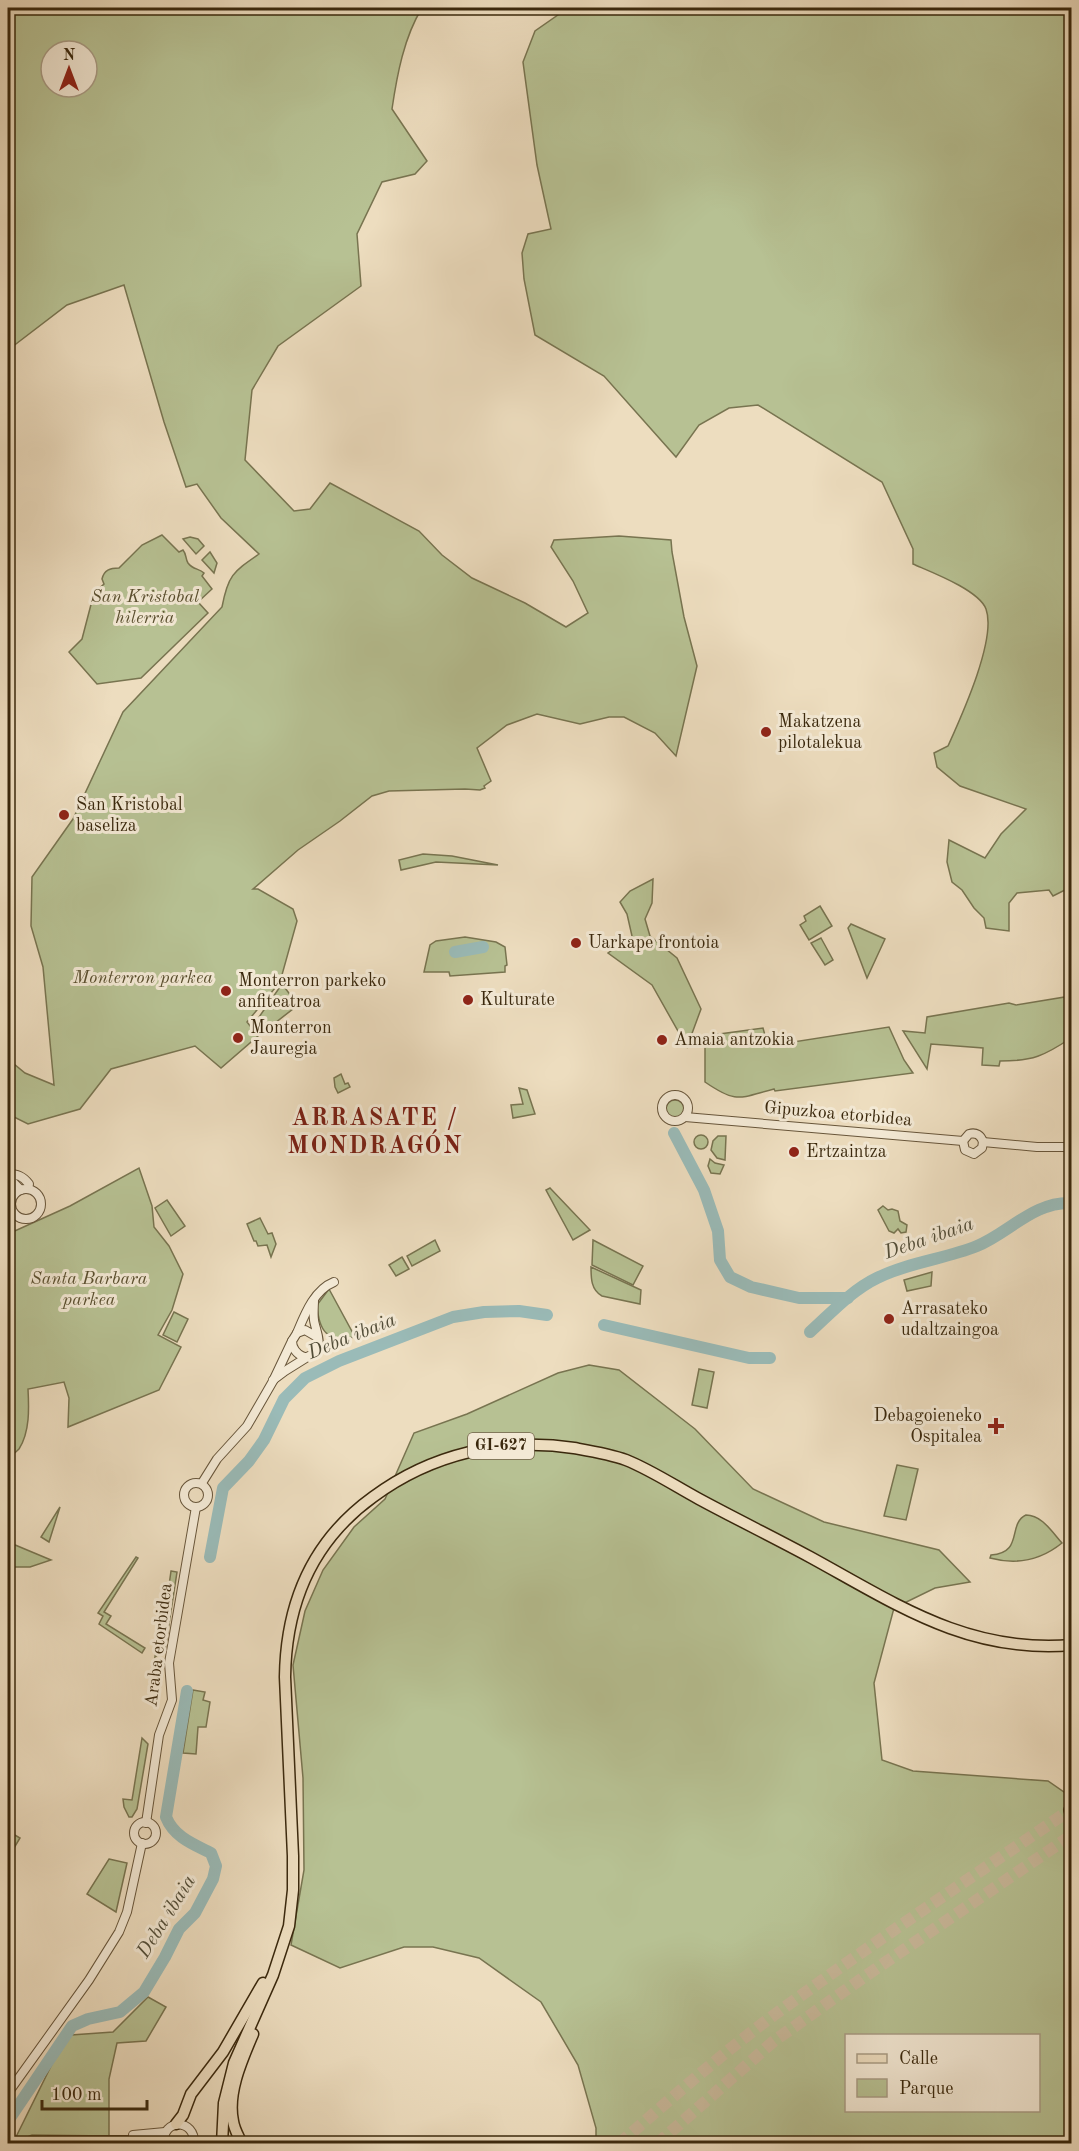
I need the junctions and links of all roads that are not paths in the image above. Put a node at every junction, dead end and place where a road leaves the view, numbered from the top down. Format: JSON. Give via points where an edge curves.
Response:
{"nodes":[{"id":1,"x":688,"y":1106,"type":"junction"},
{"id":2,"x":684,"y":1117,"type":"junction"},
{"id":3,"x":711,"y":1118,"type":"junction"},
{"id":4,"x":963,"y":1141,"type":"junction"},
{"id":5,"x":983,"y":1142,"type":"junction"},
{"id":6,"x":1071,"y":1147,"type":"edge"},
{"id":7,"x":8,"y":1175,"type":"edge"},
{"id":8,"x":25,"y":1190,"type":"junction"},
{"id":9,"x":10,"y":1202,"type":"edge"},
{"id":10,"x":11,"y":1214,"type":"edge"},
{"id":11,"x":334,"y":1282,"type":"dead end"},
{"id":12,"x":314,"y":1300,"type":"junction"},
{"id":13,"x":297,"y":1333,"type":"junction"},
{"id":14,"x":317,"y":1337,"type":"junction"},
{"id":15,"x":292,"y":1341,"type":"junction"},
{"id":16,"x":309,"y":1356,"type":"junction"},
{"id":17,"x":273,"y":1381,"type":"junction"},
{"id":18,"x":202,"y":1483,"type":"junction"},
{"id":19,"x":196,"y":1507,"type":"junction"},
{"id":20,"x":1071,"y":1646,"type":"edge"},
{"id":21,"x":146,"y":1823,"type":"junction"},
{"id":22,"x":141,"y":1843,"type":"junction"},
{"id":23,"x":285,"y":1943,"type":"junction"},
{"id":24,"x":266,"y":1991,"type":"junction"},
{"id":25,"x":8,"y":2094,"type":"edge"},
{"id":26,"x":176,"y":2124,"type":"junction"},
{"id":27,"x":165,"y":2132,"type":"junction"},
{"id":28,"x":115,"y":2140,"type":"junction"},
{"id":29,"x":32,"y":2144,"type":"edge"},
{"id":30,"x":162,"y":2144,"type":"edge"},
{"id":31,"x":194,"y":2144,"type":"edge"},
{"id":32,"x":222,"y":2144,"type":"edge"},
{"id":33,"x":242,"y":2144,"type":"edge"}],
"edges":[{"from":1,"to":2,"type":"street"},
{"from":1,"to":2,"type":"street","via":[[675,1095],[668,1096],[662,1104],[668,1119]]},
{"from":1,"to":3,"type":"street","name":"Gipuzkoa etorbidea"},
{"from":2,"to":3,"type":"street","name":"Gipuzkoa etorbidea"},
{"from":3,"to":4,"type":"street","name":"Gipuzkoa etorbidea"},
{"from":4,"to":5,"type":"street","via":[[966,1135],[975,1133]]},
{"from":4,"to":5,"type":"street","via":[[965,1150],[974,1154]]},
{"from":5,"to":6,"type":"street"},
{"from":7,"to":8,"type":"street","via":[[25,1179],[29,1184]]},
{"from":8,"to":9,"type":"street"},
{"from":8,"to":10,"type":"street","via":[[40,1197],[39,1211],[30,1218]]},
{"from":9,"to":10,"type":"street"},
{"from":11,"to":12,"type":"street","via":[[320,1290]]},
{"from":12,"to":13,"type":"street"},
{"from":12,"to":14,"type":"street"},
{"from":13,"to":14,"type":"street","via":[[305,1330]]},
{"from":13,"to":15,"type":"street"},
{"from":14,"to":16,"type":"street","via":[[317,1349]]},
{"from":15,"to":16,"type":"street","via":[[296,1353]]},
{"from":15,"to":17,"type":"street"},
{"from":16,"to":17,"type":"street"},
{"from":17,"to":18,"type":"street","via":[[247,1425]]},
{"from":18,"to":19,"type":"street","via":[[209,1496]]},
{"from":18,"to":19,"type":"street","via":[[191,1484],[184,1492],[186,1501]]},
{"from":19,"to":21,"type":"street","name":"Araba etorbidea","via":[[169,1663],[172,1700],[159,1735]]},
{"from":20,"to":23,"type":"main road","number":"GI-627","via":[[1002,1643],[926,1620],[625,1460],[594,1451],[529,1444],[496,1446],[445,1458],[395,1482],[350,1515],[319,1554],[296,1600],[285,1662],[293,1856]]},
{"from":21,"to":22,"type":"street","via":[[135,1830]]},
{"from":21,"to":22,"type":"street","via":[[156,1835],[150,1842]]},
{"from":22,"to":25,"type":"street","via":[[119,1932]]},
{"from":23,"to":24,"type":"main road","number":"GI-627"},
{"from":23,"to":26,"type":"main road","via":[[223,2052],[191,2094]]},
{"from":24,"to":32,"type":"main road","number":"GI-627","via":[[228,2084]]},
{"from":24,"to":33,"type":"main road","via":[[235,2083],[233,2122]]},
{"from":26,"to":27,"type":"street"},
{"from":26,"to":31,"type":"street","via":[[191,2130]]},
{"from":27,"to":28,"type":"street"},
{"from":27,"to":30,"type":"street"},
{"from":28,"to":29,"type":"street","via":[[50,2140]]},
{"from":28,"to":30,"type":"street","via":[[151,2140]]}]}
